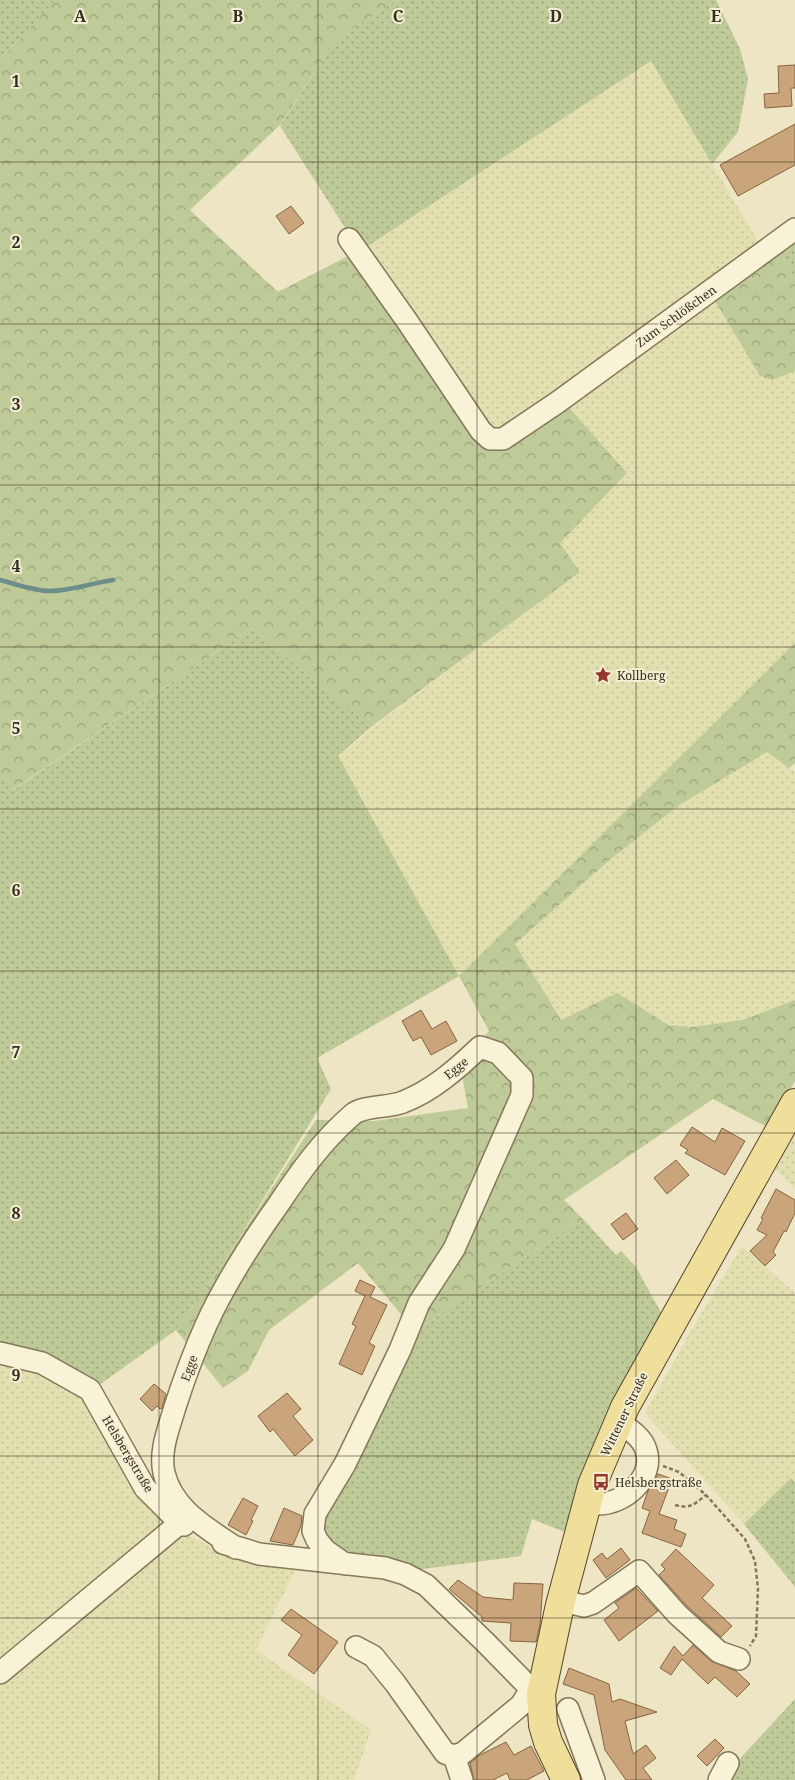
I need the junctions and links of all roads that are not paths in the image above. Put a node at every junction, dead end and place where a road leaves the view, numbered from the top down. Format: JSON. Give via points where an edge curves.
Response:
{"nodes":[{"id":1,"x":795,"y":229,"type":"edge"},
{"id":2,"x":349,"y":239,"type":"dead end"},
{"id":3,"x":795,"y":1103,"type":"edge"},
{"id":4,"x":0,"y":1353,"type":"edge"},
{"id":5,"x":619,"y":1422,"type":"junction"},
{"id":6,"x":587,"y":1502,"type":"junction"},
{"id":7,"x":180,"y":1523,"type":"junction"},
{"id":8,"x":236,"y":1548,"type":"junction"},
{"id":9,"x":345,"y":1564,"type":"junction"},
{"id":10,"x":562,"y":1601,"type":"junction"},
{"id":11,"x":356,"y":1647,"type":"dead end"},
{"id":12,"x":739,"y":1659,"type":"road end"},
{"id":13,"x":0,"y":1673,"type":"edge"},
{"id":14,"x":536,"y":1692,"type":"junction"},
{"id":15,"x":568,"y":1708,"type":"dead end"},
{"id":16,"x":454,"y":1756,"type":"junction"},
{"id":17,"x":562,"y":1779,"type":"edge"},
{"id":18,"x":462,"y":1780,"type":"edge"},
{"id":19,"x":594,"y":1780,"type":"edge"}],
"edges":[{"from":1,"to":2,"type":"street","name":"Zum Schlößchen","via":[[503,439],[490,439],[481,431]]},
{"from":3,"to":5,"type":"main road","name":"Wittener Straße"},
{"from":4,"to":7,"type":"street","name":"Helsbergstraße","via":[[42,1363],[90,1390],[145,1488]]},
{"from":5,"to":6,"type":"main road","name":"Wittener Straße"},
{"from":5,"to":6,"type":"street","via":[[637,1435],[646,1448],[645,1474],[635,1490],[617,1500],[598,1504]]},
{"from":6,"to":10,"type":"main road","name":"Wittener Straße"},
{"from":7,"to":8,"type":"street","name":"Helsbergstraße"},
{"from":7,"to":13,"type":"street"},
{"from":8,"to":9,"type":"street","name":"Helsbergstraße","via":[[259,1554]]},
{"from":8,"to":9,"type":"street","name":"Egge","via":[[196,1522],[178,1503],[162,1462],[165,1438],[206,1324],[248,1248],[304,1166],[331,1133],[355,1113],[402,1102],[425,1090],[453,1072],[480,1048],[498,1053],[522,1078],[522,1096],[454,1249],[419,1304],[345,1464],[315,1514],[313,1531],[317,1540]]},
{"from":9,"to":14,"type":"street","name":"Helsbergstraße","via":[[385,1568],[406,1574],[426,1585]]},
{"from":10,"to":12,"type":"street","via":[[584,1606],[593,1603],[638,1571],[677,1614],[719,1652]]},
{"from":10,"to":14,"type":"main road","name":"Wittener Straße"},
{"from":11,"to":16,"type":"street","via":[[373,1656],[445,1753]]},
{"from":14,"to":16,"type":"street","via":[[463,1753]]},
{"from":14,"to":17,"type":"main road","name":"Wittener Straße","via":[[548,1742]]},
{"from":15,"to":19,"type":"street"},
{"from":16,"to":18,"type":"street"}]}
